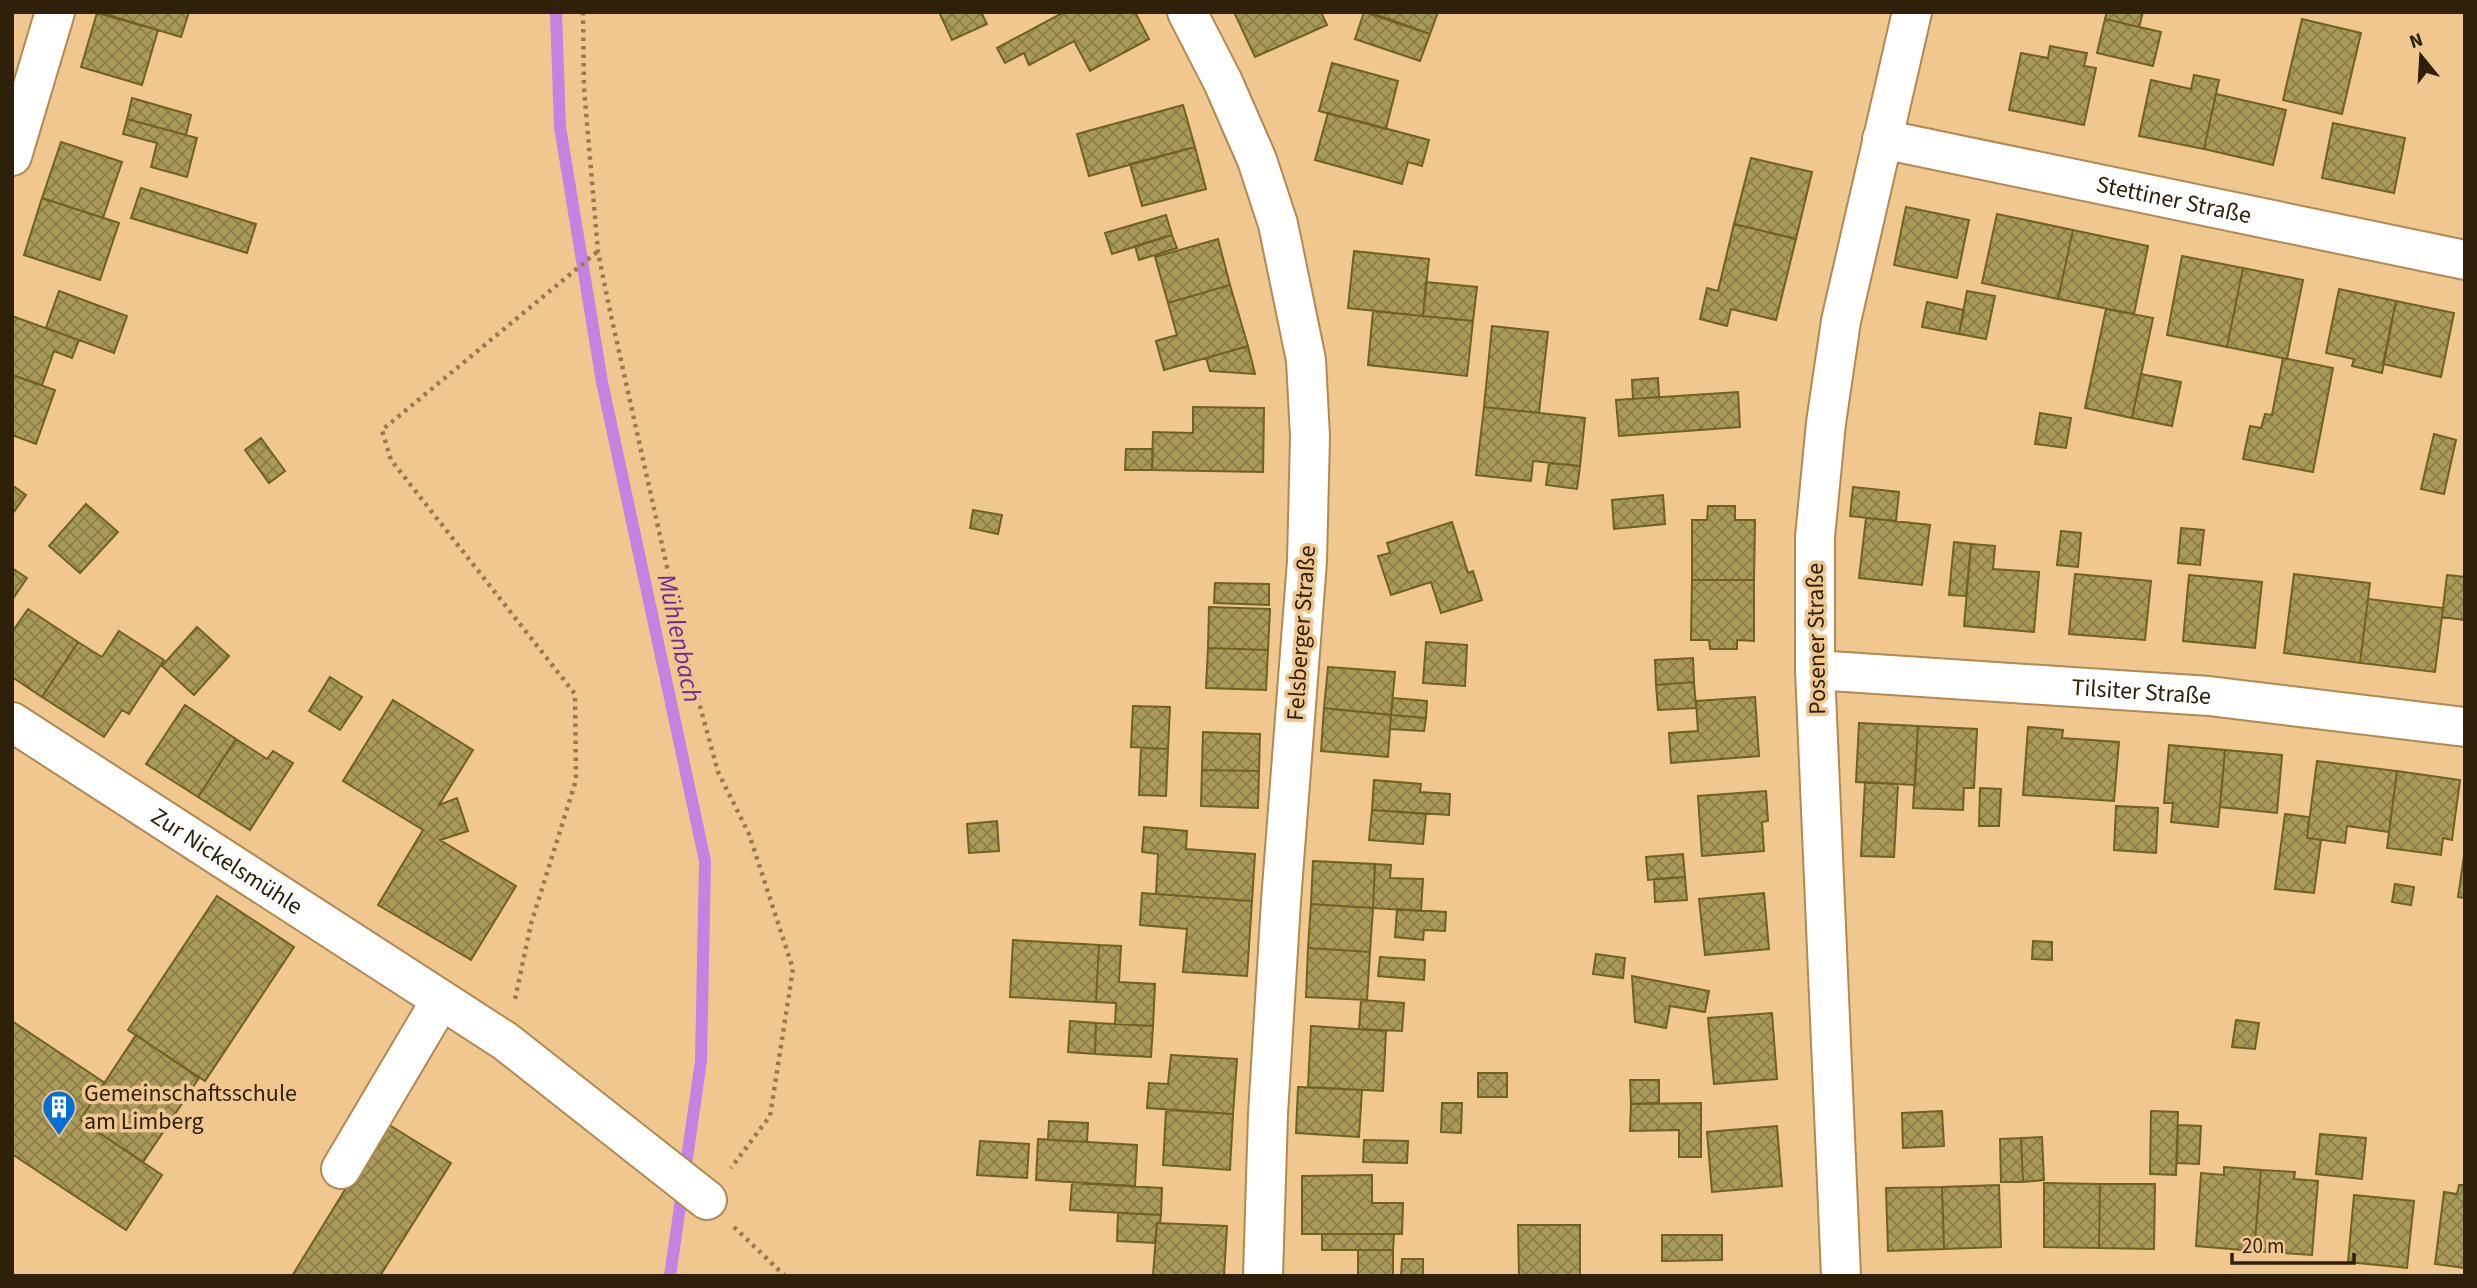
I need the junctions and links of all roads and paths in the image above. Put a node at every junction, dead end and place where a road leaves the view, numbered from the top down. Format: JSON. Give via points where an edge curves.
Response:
{"nodes":[{"id":1,"x":55,"y":12,"type":"edge"},
{"id":2,"x":583,"y":12,"type":"edge"},
{"id":3,"x":1187,"y":12,"type":"edge"},
{"id":4,"x":1912,"y":12,"type":"edge"},
{"id":5,"x":1882,"y":139,"type":"junction"},
{"id":6,"x":12,"y":156,"type":"edge"},
{"id":7,"x":598,"y":252,"type":"junction"},
{"id":8,"x":2465,"y":260,"type":"edge"},
{"id":9,"x":1815,"y":670,"type":"junction"},
{"id":10,"x":12,"y":722,"type":"edge"},
{"id":11,"x":2465,"y":727,"type":"edge"},
{"id":12,"x":441,"y":1000,"type":"junction"},
{"id":13,"x":505,"y":1041,"type":"junction"},
{"id":14,"x":341,"y":1169,"type":"dead end"},
{"id":15,"x":706,"y":1200,"type":"junction"},
{"id":16,"x":785,"y":1276,"type":"edge"},
{"id":17,"x":1263,"y":1276,"type":"edge"},
{"id":18,"x":1841,"y":1276,"type":"edge"}],
"edges":[{"from":1,"to":6,"type":"street"},
{"from":2,"to":7,"type":"path","via":[[584,88]]},
{"from":3,"to":17,"type":"street","name":"Felsberger Straße","via":[[1257,160],[1293,288],[1307,373],[1307,561],[1281,901]]},
{"from":4,"to":5,"type":"street","name":"Posener Straße"},
{"from":5,"to":8,"type":"street","name":"Stettiner Straße"},
{"from":5,"to":9,"type":"street","name":"Posener Straße","via":[[1841,321],[1826,423],[1815,537]]},
{"from":7,"to":13,"type":"path","via":[[382,430],[391,460],[575,694],[576,779],[531,924]]},
{"from":7,"to":15,"type":"path","via":[[689,666],[718,772],[750,834],[793,970],[771,1116]]},
{"from":9,"to":11,"type":"street","name":"Tilsiter Straße","via":[[2210,696]]},
{"from":9,"to":18,"type":"street","name":"Posener Straße"},
{"from":10,"to":12,"type":"street","name":"Zur Nickelsmühle"},
{"from":12,"to":13,"type":"street","name":"Zur Nickelsmühle"},
{"from":12,"to":14,"type":"street"},
{"from":13,"to":15,"type":"street","name":"Zur Nickelsmühle"},
{"from":15,"to":16,"type":"path"}]}
